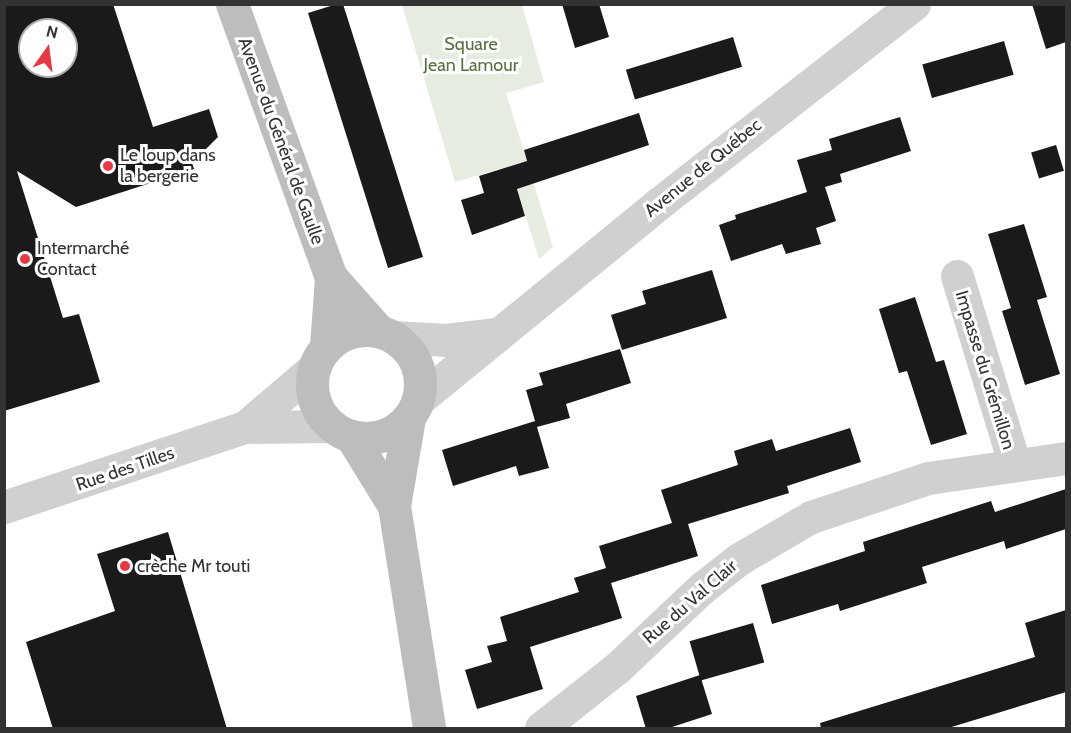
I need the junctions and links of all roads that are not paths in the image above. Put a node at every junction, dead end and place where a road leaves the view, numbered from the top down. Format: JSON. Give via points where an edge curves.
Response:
{"nodes":[{"id":1,"x":232,"y":4,"type":"edge"},
{"id":2,"x":914,"y":4,"type":"edge"},
{"id":3,"x":880,"y":14,"type":"edge"},
{"id":4,"x":957,"y":276,"type":"dead end"},
{"id":5,"x":331,"y":277,"type":"junction"},
{"id":6,"x":387,"y":334,"type":"junction"},
{"id":7,"x":495,"y":334,"type":"junction"},
{"id":8,"x":319,"y":358,"type":"junction"},
{"id":9,"x":413,"y":409,"type":"junction"},
{"id":10,"x":245,"y":427,"type":"junction"},
{"id":11,"x":341,"y":431,"type":"junction"},
{"id":12,"x":1066,"y":458,"type":"edge"},
{"id":13,"x":1014,"y":463,"type":"junction"},
{"id":14,"x":394,"y":506,"type":"junction"},
{"id":15,"x":4,"y":507,"type":"edge"},
{"id":16,"x":429,"y":729,"type":"edge"},
{"id":17,"x":541,"y":729,"type":"edge"}],
"edges":[{"from":1,"to":5,"type":"street","name":"Avenue du Général de Gaulle"},
{"from":2,"to":3,"type":"street","name":"Avenue de Québec"},
{"from":3,"to":7,"type":"street","name":"Avenue de Québec"},
{"from":4,"to":13,"type":"street","name":"Impasse du Grémillon"},
{"from":5,"to":6,"type":"street","name":"Avenue du Général de Gaulle"},
{"from":5,"to":8,"type":"street","name":"Avenue du Général de Gaulle"},
{"from":6,"to":7,"type":"street","via":[[446,340]]},
{"from":6,"to":8,"type":"street","via":[[348,333]]},
{"from":6,"to":9,"type":"street","via":[[413,356],[419,371]]},
{"from":7,"to":9,"type":"street","name":"Avenue de Québec"},
{"from":8,"to":10,"type":"street","name":"Rue des Tilles"},
{"from":8,"to":11,"type":"street","via":[[312,394]]},
{"from":9,"to":11,"type":"street","via":[[379,437]]},
{"from":9,"to":14,"type":"street"},
{"from":10,"to":11,"type":"street","name":"Rue des Tilles"},
{"from":10,"to":15,"type":"street","name":"Rue des Tilles"},
{"from":11,"to":14,"type":"street"},
{"from":12,"to":13,"type":"street","name":"Rue du Val Clair"},
{"from":13,"to":17,"type":"street","name":"Rue du Val Clair","via":[[892,487],[786,530],[702,588],[617,668]]},
{"from":14,"to":16,"type":"street"}]}
